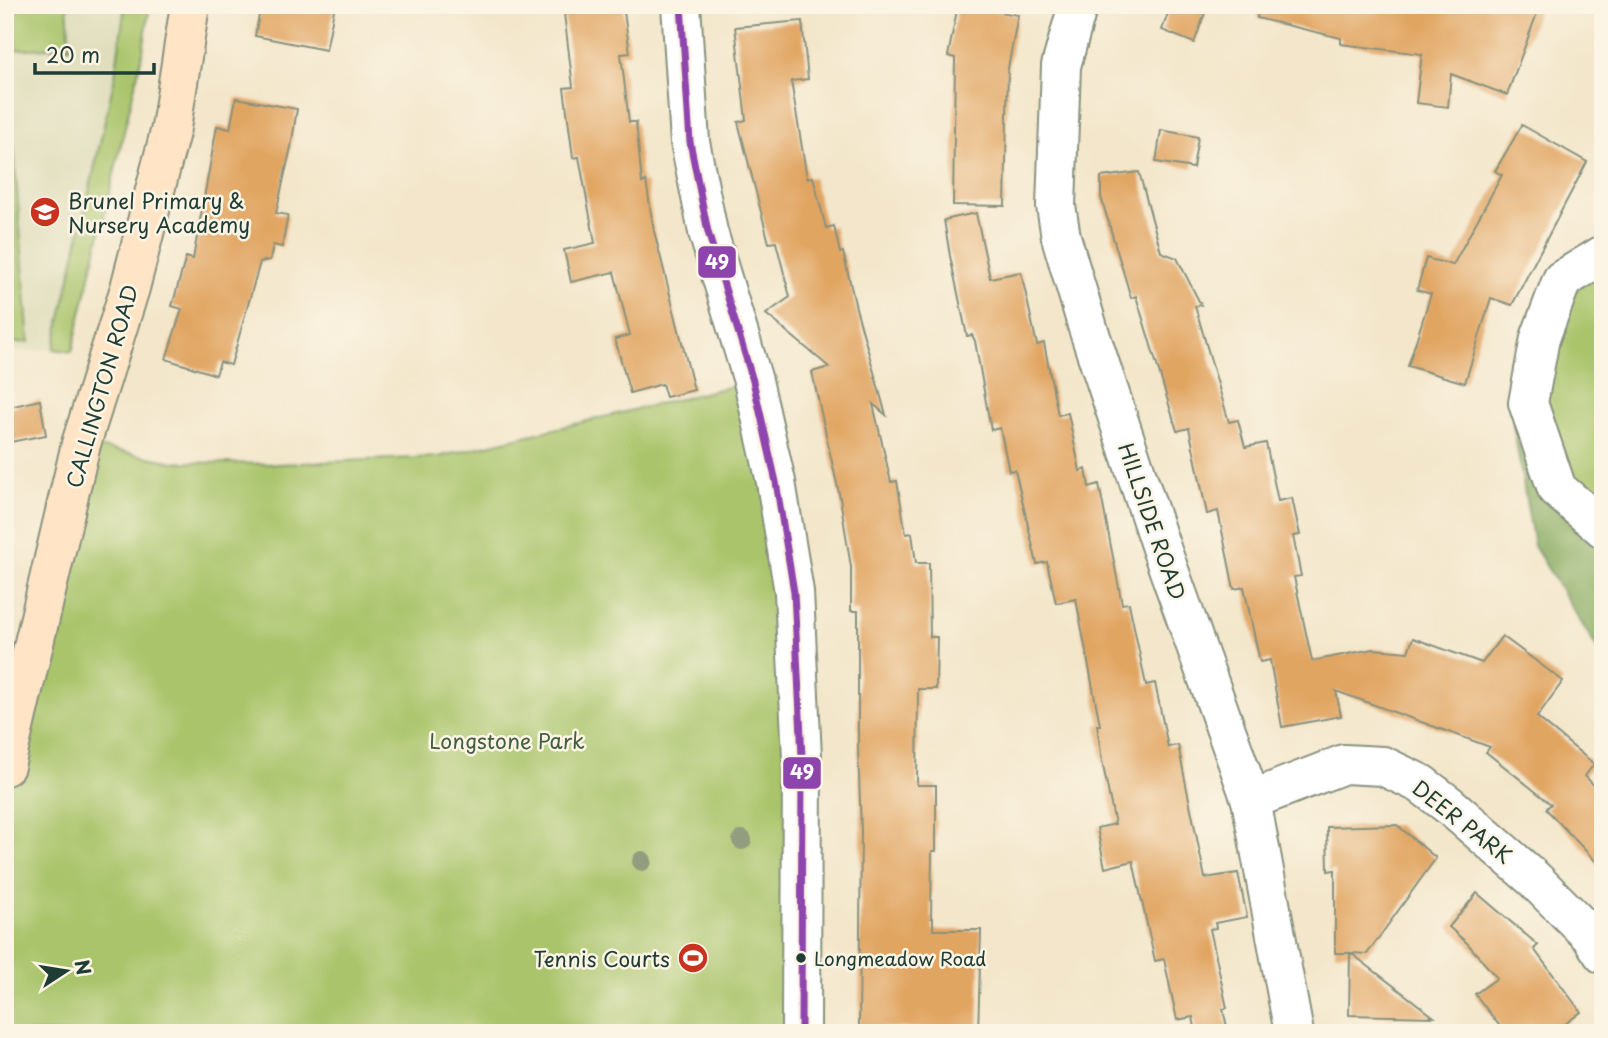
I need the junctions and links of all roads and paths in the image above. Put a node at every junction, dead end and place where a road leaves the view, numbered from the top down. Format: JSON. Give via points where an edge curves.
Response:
{"nodes":[{"id":1,"x":190,"y":5,"type":"edge"},
{"id":2,"x":681,"y":5,"type":"edge"},
{"id":3,"x":1077,"y":5,"type":"edge"},
{"id":4,"x":1603,"y":255,"type":"edge"},
{"id":5,"x":1603,"y":528,"type":"edge"},
{"id":6,"x":5,"y":766,"type":"edge"},
{"id":7,"x":1251,"y":800,"type":"junction"},
{"id":8,"x":1603,"y":954,"type":"edge"},
{"id":9,"x":801,"y":1033,"type":"edge"},
{"id":10,"x":1294,"y":1033,"type":"edge"}],
"edges":[{"from":1,"to":6,"type":"street","name":"CALLINGTON ROAD","via":[[171,128],[130,288],[81,444]]},
{"from":2,"to":9,"type":"street","via":[[690,142],[708,232],[753,381],[793,592],[802,757]]},
{"from":3,"to":7,"type":"street","name":"HILLSIDE ROAD","via":[[1061,66],[1056,206],[1061,237],[1161,548]]},
{"from":4,"to":5,"type":"street","via":[[1562,281],[1540,338],[1528,403],[1557,489]]},
{"from":7,"to":8,"type":"street","name":"DEER PARK","via":[[1344,764],[1382,766],[1421,784],[1450,806],[1534,879]]},
{"from":7,"to":10,"type":"street","name":"HILLSIDE ROAD"}]}
